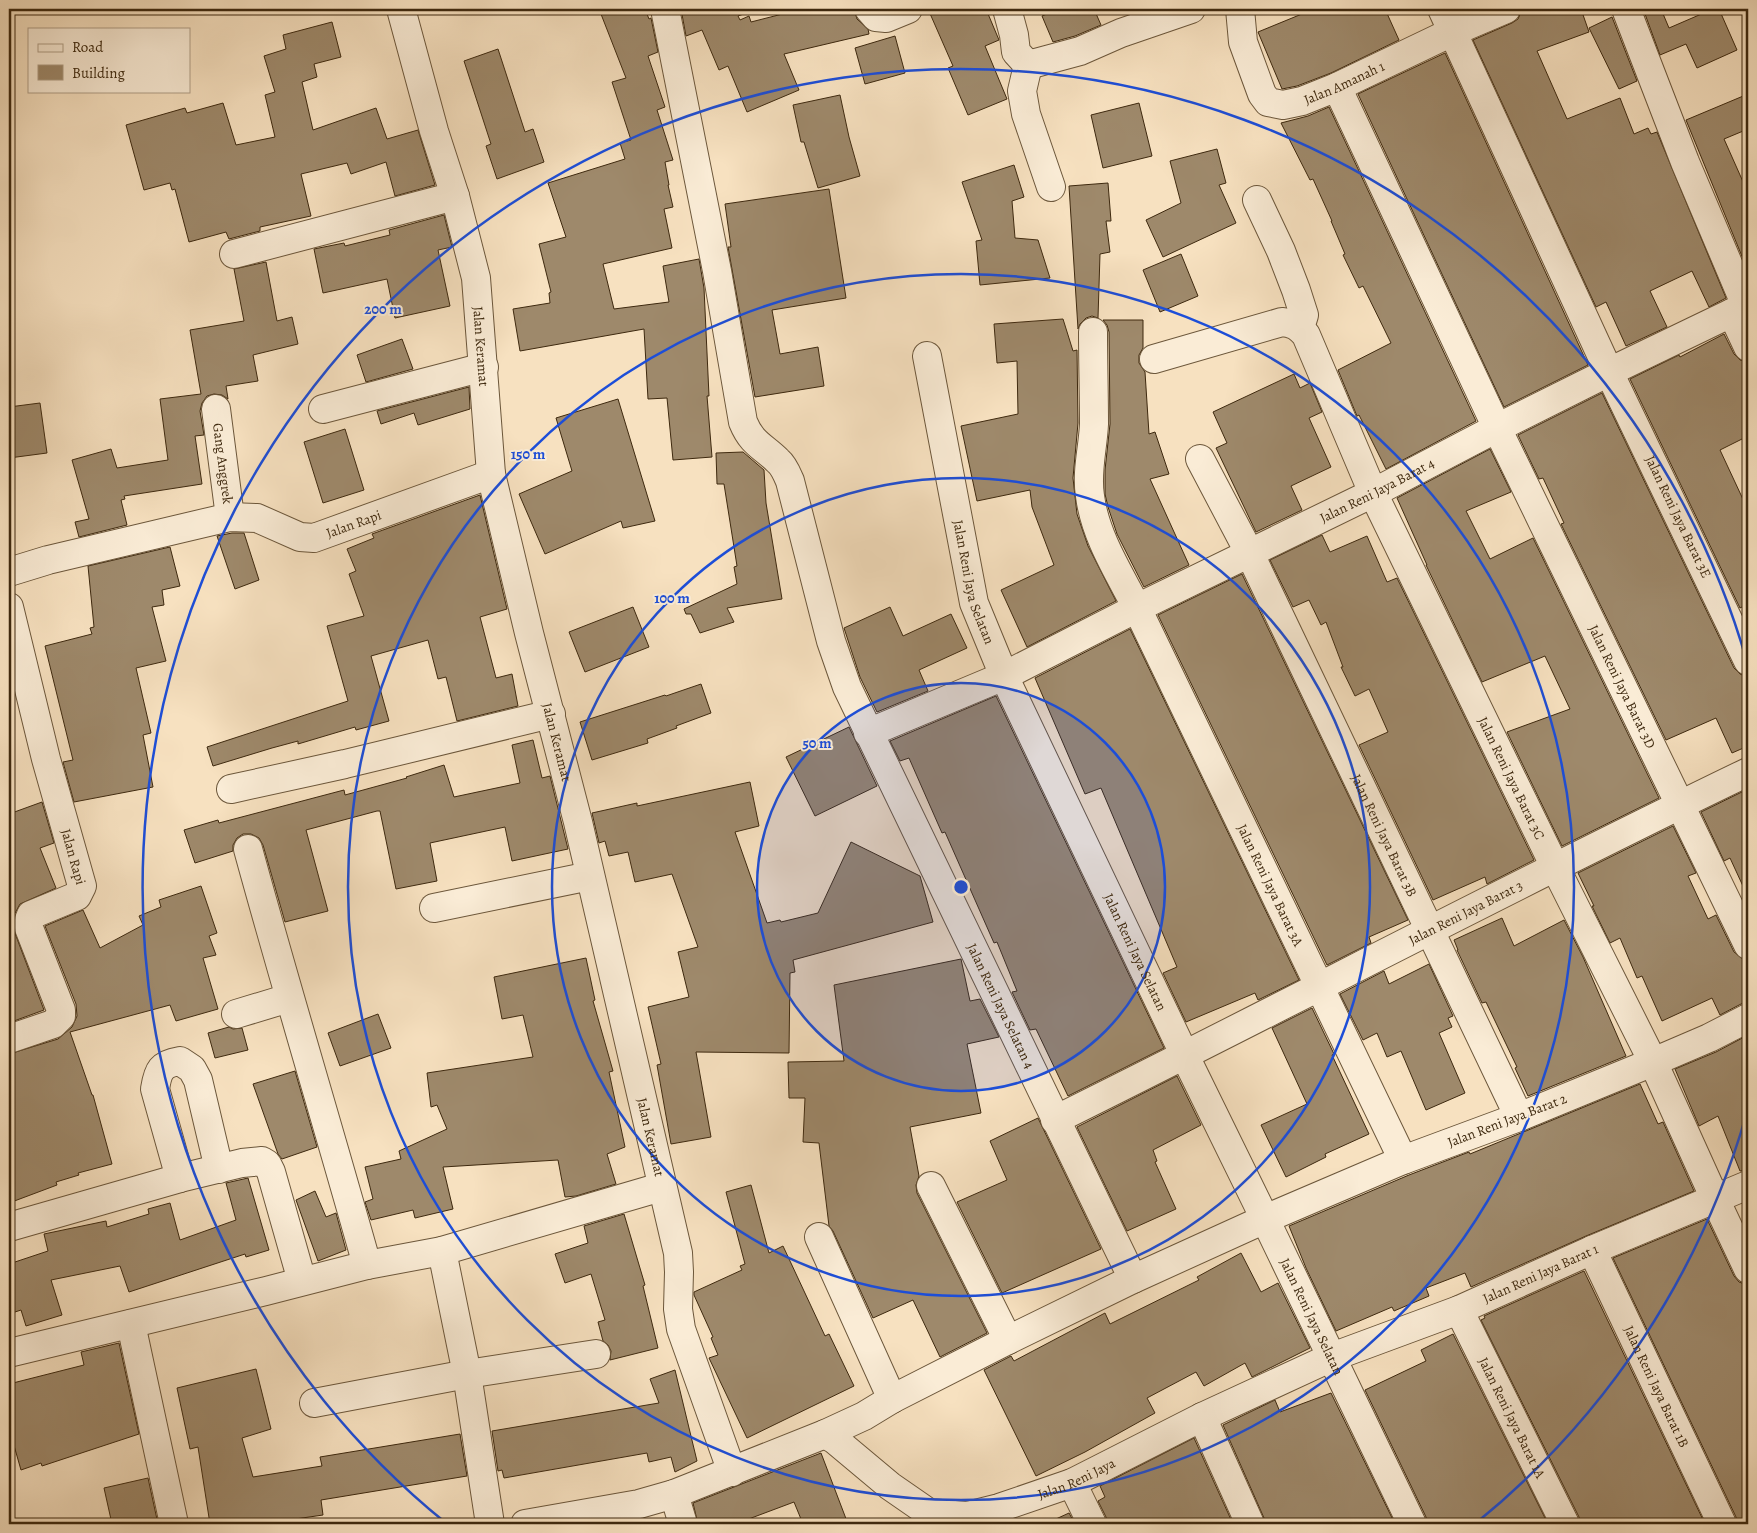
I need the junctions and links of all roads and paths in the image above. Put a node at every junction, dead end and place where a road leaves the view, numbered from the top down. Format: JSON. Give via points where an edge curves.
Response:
{"nodes":[{"id":1,"x":401,"y":9,"type":"edge"},
{"id":2,"x":665,"y":9,"type":"edge"},
{"id":3,"x":869,"y":9,"type":"edge"},
{"id":4,"x":908,"y":9,"type":"edge"},
{"id":5,"x":1007,"y":9,"type":"edge"},
{"id":6,"x":1191,"y":9,"type":"edge"},
{"id":7,"x":1240,"y":9,"type":"edge"},
{"id":8,"x":1506,"y":9,"type":"edge"},
{"id":9,"x":1626,"y":9,"type":"edge"},
{"id":10,"x":1447,"y":20,"type":"edge"},
{"id":11,"x":1028,"y":65,"type":"junction"},
{"id":12,"x":1337,"y":87,"type":"junction"},
{"id":13,"x":1051,"y":187,"type":"dead end"},
{"id":14,"x":455,"y":196,"type":"junction"},
{"id":15,"x":1257,"y":200,"type":"dead end"},
{"id":16,"x":234,"y":254,"type":"dead end"},
{"id":17,"x":1742,"y":308,"type":"edge"},
{"id":18,"x":1300,"y":328,"type":"junction"},
{"id":19,"x":1093,"y":332,"type":"dead end"},
{"id":20,"x":1748,"y":347,"type":"edge"},
{"id":21,"x":927,"y":356,"type":"dead end"},
{"id":22,"x":1154,"y":359,"type":"dead end"},
{"id":23,"x":484,"y":367,"type":"junction"},
{"id":24,"x":1609,"y":372,"type":"junction"},
{"id":25,"x":216,"y":409,"type":"dead end"},
{"id":26,"x":323,"y":409,"type":"dead end"},
{"id":27,"x":1497,"y":428,"type":"junction"},
{"id":28,"x":1200,"y":459,"type":"dead end"},
{"id":29,"x":491,"y":474,"type":"junction"},
{"id":30,"x":1373,"y":493,"type":"junction"},
{"id":31,"x":230,"y":518,"type":"junction"},
{"id":32,"x":1250,"y":554,"type":"junction"},
{"id":33,"x":9,"y":572,"type":"edge"},
{"id":34,"x":9,"y":607,"type":"edge"},
{"id":35,"x":1137,"y":608,"type":"junction"},
{"id":36,"x":1748,"y":661,"type":"edge"},
{"id":37,"x":1004,"y":676,"type":"junction"},
{"id":38,"x":551,"y":714,"type":"junction"},
{"id":39,"x":868,"y":734,"type":"junction"},
{"id":40,"x":1748,"y":772,"type":"edge"},
{"id":41,"x":231,"y":790,"type":"dead end"},
{"id":42,"x":1680,"y":805,"type":"junction"},
{"id":43,"x":248,"y":849,"type":"dead end"},
{"id":44,"x":1555,"y":867,"type":"junction"},
{"id":45,"x":590,"y":876,"type":"junction"},
{"id":46,"x":434,"y":908,"type":"dead end"},
{"id":47,"x":1430,"y":929,"type":"junction"},
{"id":48,"x":1748,"y":945,"type":"edge"},
{"id":49,"x":1319,"y":987,"type":"junction"},
{"id":50,"x":289,"y":998,"type":"junction"},
{"id":51,"x":236,"y":1014,"type":"dead end"},
{"id":52,"x":1748,"y":1018,"type":"edge"},
{"id":53,"x":9,"y":1039,"type":"edge"},
{"id":54,"x":1185,"y":1056,"type":"junction"},
{"id":55,"x":1653,"y":1062,"type":"junction"},
{"id":56,"x":1519,"y":1116,"type":"junction"},
{"id":57,"x":1055,"y":1120,"type":"junction"},
{"id":58,"x":1403,"y":1160,"type":"junction"},
{"id":59,"x":219,"y":1170,"type":"junction"},
{"id":60,"x":180,"y":1178,"type":"junction"},
{"id":61,"x":1748,"y":1185,"type":"edge"},
{"id":62,"x":931,"y":1186,"type":"dead end"},
{"id":63,"x":661,"y":1187,"type":"junction"},
{"id":64,"x":1714,"y":1200,"type":"junction"},
{"id":65,"x":1265,"y":1219,"type":"junction"},
{"id":66,"x":9,"y":1227,"type":"edge"},
{"id":67,"x":819,"y":1237,"type":"dead end"},
{"id":68,"x":1592,"y":1250,"type":"junction"},
{"id":69,"x":442,"y":1251,"type":"junction"},
{"id":70,"x":367,"y":1265,"type":"junction"},
{"id":71,"x":1748,"y":1269,"type":"edge"},
{"id":72,"x":1133,"y":1279,"type":"junction"},
{"id":73,"x":302,"y":1281,"type":"junction"},
{"id":74,"x":1459,"y":1310,"type":"junction"},
{"id":75,"x":131,"y":1324,"type":"junction"},
{"id":76,"x":1008,"y":1340,"type":"junction"},
{"id":77,"x":9,"y":1353,"type":"edge"},
{"id":78,"x":596,"y":1354,"type":"dead end"},
{"id":79,"x":1332,"y":1357,"type":"junction"},
{"id":80,"x":467,"y":1374,"type":"junction"},
{"id":81,"x":892,"y":1399,"type":"junction"},
{"id":82,"x":314,"y":1402,"type":"dead end"},
{"id":83,"x":1202,"y":1417,"type":"junction"},
{"id":84,"x":825,"y":1434,"type":"junction"},
{"id":85,"x":732,"y":1472,"type":"junction"},
{"id":86,"x":1072,"y":1483,"type":"junction"},
{"id":87,"x":674,"y":1494,"type":"junction"},
{"id":88,"x":931,"y":1518,"type":"edge"},
{"id":89,"x":174,"y":1524,"type":"edge"},
{"id":90,"x":490,"y":1524,"type":"edge"},
{"id":91,"x":525,"y":1524,"type":"edge"},
{"id":92,"x":683,"y":1524,"type":"edge"},
{"id":93,"x":1092,"y":1524,"type":"edge"},
{"id":94,"x":1250,"y":1524,"type":"edge"},
{"id":95,"x":1412,"y":1524,"type":"edge"},
{"id":96,"x":1565,"y":1524,"type":"edge"},
{"id":97,"x":1722,"y":1524,"type":"edge"}],
"edges":[{"from":1,"to":14,"type":"street","name":"Jalan Keramat"},
{"from":2,"to":39,"type":"street","name":"Jalan Reni Jaya Selatan 4","via":[[743,422],[748,434],[778,461],[790,481],[831,641]]},
{"from":3,"to":4,"type":"street","via":[[876,17],[886,18]]},
{"from":5,"to":11,"type":"street","via":[[1016,52]]},
{"from":6,"to":11,"type":"street","via":[[1121,33],[1080,52]]},
{"from":7,"to":12,"type":"street","name":"Jalan Amanah 1","via":[[1243,42],[1268,102],[1283,105]]},
{"from":8,"to":10,"type":"street","name":"Jalan Amanah 1"},
{"from":9,"to":17,"type":"street"},
{"from":10,"to":12,"type":"street","name":"Jalan Amanah 1"},
{"from":10,"to":24,"type":"street","name":"Jalan Reni Jaya Barat 3E"},
{"from":11,"to":13,"type":"street","via":[[1022,91],[1026,114]]},
{"from":12,"to":27,"type":"street","name":"Jalan Reni Jaya Barat 3D"},
{"from":14,"to":16,"type":"street"},
{"from":14,"to":23,"type":"street","name":"Jalan Keramat","via":[[476,278]]},
{"from":15,"to":18,"type":"street","via":[[1282,251],[1296,290],[1304,315]]},
{"from":17,"to":20,"type":"street"},
{"from":17,"to":24,"type":"street","name":"Jalan Reni Jaya Barat 4"},
{"from":18,"to":22,"type":"street","via":[[1282,322]]},
{"from":18,"to":30,"type":"street","name":"Jalan Reni Jaya Barat 3C","via":[[1314,351]]},
{"from":19,"to":35,"type":"street","name":"Jalan Reni Jaya Barat 3A","via":[[1094,426],[1089,460],[1090,495],[1094,517],[1108,552]]},
{"from":21,"to":37,"type":"street","name":"Jalan Reni Jaya Selatan","via":[[974,603]]},
{"from":23,"to":26,"type":"street"},
{"from":23,"to":29,"type":"street","name":"Jalan Keramat"},
{"from":24,"to":27,"type":"street","name":"Jalan Reni Jaya Barat 4"},
{"from":24,"to":36,"type":"street","name":"Jalan Reni Jaya Barat 3E"},
{"from":25,"to":31,"type":"street","name":"Gang Anggrek"},
{"from":27,"to":30,"type":"street","name":"Jalan Reni Jaya Barat 4"},
{"from":27,"to":42,"type":"street","name":"Jalan Reni Jaya Barat 3D"},
{"from":28,"to":32,"type":"street","name":"Jalan Reni Jaya Barat 3B"},
{"from":29,"to":31,"type":"street","name":"Jalan Rapi","via":[[314,538],[300,537],[256,518]]},
{"from":29,"to":38,"type":"street","name":"Jalan Keramat"},
{"from":30,"to":32,"type":"street","name":"Jalan Reni Jaya Barat 4"},
{"from":30,"to":44,"type":"street","name":"Jalan Reni Jaya Barat 3C"},
{"from":31,"to":33,"type":"street","name":"Jalan Rapi"},
{"from":32,"to":35,"type":"street","name":"Jalan Reni Jaya Barat 4"},
{"from":32,"to":47,"type":"street","name":"Jalan Reni Jaya Barat 3B"},
{"from":34,"to":53,"type":"street","name":"Jalan Rapi","via":[[46,759],[82,886],[77,896],[31,915],[29,920],[29,928],[61,1016],[53,1024]]},
{"from":35,"to":37,"type":"street","name":"Jalan Reni Jaya Barat 4"},
{"from":35,"to":49,"type":"street","name":"Jalan Reni Jaya Barat 3A"},
{"from":37,"to":39,"type":"street","name":"Jalan Reni Jaya Barat 4"},
{"from":37,"to":54,"type":"street","name":"Jalan Reni Jaya Selatan"},
{"from":38,"to":41,"type":"street"},
{"from":38,"to":45,"type":"street","name":"Jalan Keramat"},
{"from":39,"to":57,"type":"street","name":"Jalan Reni Jaya Selatan 4"},
{"from":40,"to":42,"type":"street","name":"Jalan Reni Jaya Barat 3"},
{"from":42,"to":44,"type":"street","name":"Jalan Reni Jaya Barat 3"},
{"from":42,"to":48,"type":"street","name":"Jalan Reni Jaya Barat 3D"},
{"from":43,"to":50,"type":"street"},
{"from":44,"to":47,"type":"street","name":"Jalan Reni Jaya Barat 3"},
{"from":44,"to":55,"type":"street","name":"Jalan Reni Jaya Barat 3C"},
{"from":45,"to":46,"type":"street"},
{"from":45,"to":63,"type":"street","name":"Jalan Keramat"},
{"from":47,"to":49,"type":"street","name":"Jalan Reni Jaya Barat 3"},
{"from":47,"to":56,"type":"street","name":"Jalan Reni Jaya Barat 3B"},
{"from":49,"to":54,"type":"street","name":"Jalan Reni Jaya Barat 3"},
{"from":49,"to":58,"type":"street","name":"Jalan Reni Jaya Barat 3A"},
{"from":50,"to":51,"type":"street"},
{"from":50,"to":70,"type":"street"},
{"from":52,"to":55,"type":"street","name":"Jalan Reni Jaya Barat 2"},
{"from":54,"to":57,"type":"street","name":"Jalan Reni Jaya Barat 3"},
{"from":54,"to":65,"type":"street","name":"Jalan Reni Jaya Selatan"},
{"from":55,"to":56,"type":"street","name":"Jalan Reni Jaya Barat 2"},
{"from":55,"to":64,"type":"street","name":"Jalan Reni Jaya Barat 3C"},
{"from":56,"to":58,"type":"street","name":"Jalan Reni Jaya Barat 2"},
{"from":57,"to":72,"type":"street","name":"Jalan Reni Jaya Selatan 4"},
{"from":58,"to":65,"type":"street","name":"Jalan Reni Jaya Barat 2"},
{"from":59,"to":60,"type":"street"},
{"from":59,"to":60,"type":"street","via":[[198,1080],[192,1069],[180,1060],[167,1063],[157,1074],[155,1089]]},
{"from":59,"to":73,"type":"street","via":[[262,1161],[267,1164]]},
{"from":60,"to":66,"type":"street"},
{"from":61,"to":64,"type":"street","name":"Jalan Reni Jaya Barat 1"},
{"from":62,"to":76,"type":"street"},
{"from":63,"to":69,"type":"street"},
{"from":63,"to":85,"type":"street","name":"Jalan Keramat","via":[[678,1253],[677,1300],[681,1329]]},
{"from":64,"to":68,"type":"street","name":"Jalan Reni Jaya Barat 1"},
{"from":64,"to":71,"type":"street","name":"Jalan Reni Jaya Barat 3C"},
{"from":65,"to":72,"type":"street"},
{"from":65,"to":79,"type":"street","name":"Jalan Reni Jaya Selatan"},
{"from":67,"to":81,"type":"street"},
{"from":68,"to":74,"type":"street","name":"Jalan Reni Jaya Barat 1"},
{"from":68,"to":97,"type":"street","name":"Jalan Reni Jaya Barat 1B"},
{"from":69,"to":70,"type":"street"},
{"from":69,"to":80,"type":"street"},
{"from":70,"to":73,"type":"street"},
{"from":72,"to":76,"type":"street"},
{"from":73,"to":75,"type":"street"},
{"from":74,"to":79,"type":"street","name":"Jalan Reni Jaya Barat 1"},
{"from":74,"to":96,"type":"street","name":"Jalan Reni Jaya Barat 1A"},
{"from":75,"to":77,"type":"street"},
{"from":75,"to":89,"type":"street"},
{"from":76,"to":81,"type":"street"},
{"from":78,"to":80,"type":"street"},
{"from":79,"to":83,"type":"street","name":"Jalan Reni Jaya"},
{"from":79,"to":95,"type":"street","name":"Jalan Reni Jaya Selatan"},
{"from":80,"to":82,"type":"street"},
{"from":80,"to":90,"type":"street"},
{"from":81,"to":84,"type":"street"},
{"from":83,"to":86,"type":"street","name":"Jalan Reni Jaya"},
{"from":83,"to":94,"type":"street"},
{"from":84,"to":85,"type":"street"},
{"from":84,"to":88,"type":"street","name":"Jalan Reni Jaya"},
{"from":85,"to":87,"type":"street"},
{"from":86,"to":88,"type":"street","name":"Jalan Reni Jaya","via":[[967,1516]]},
{"from":86,"to":93,"type":"street"},
{"from":87,"to":91,"type":"street","via":[[639,1504]]},
{"from":87,"to":92,"type":"street"}]}
